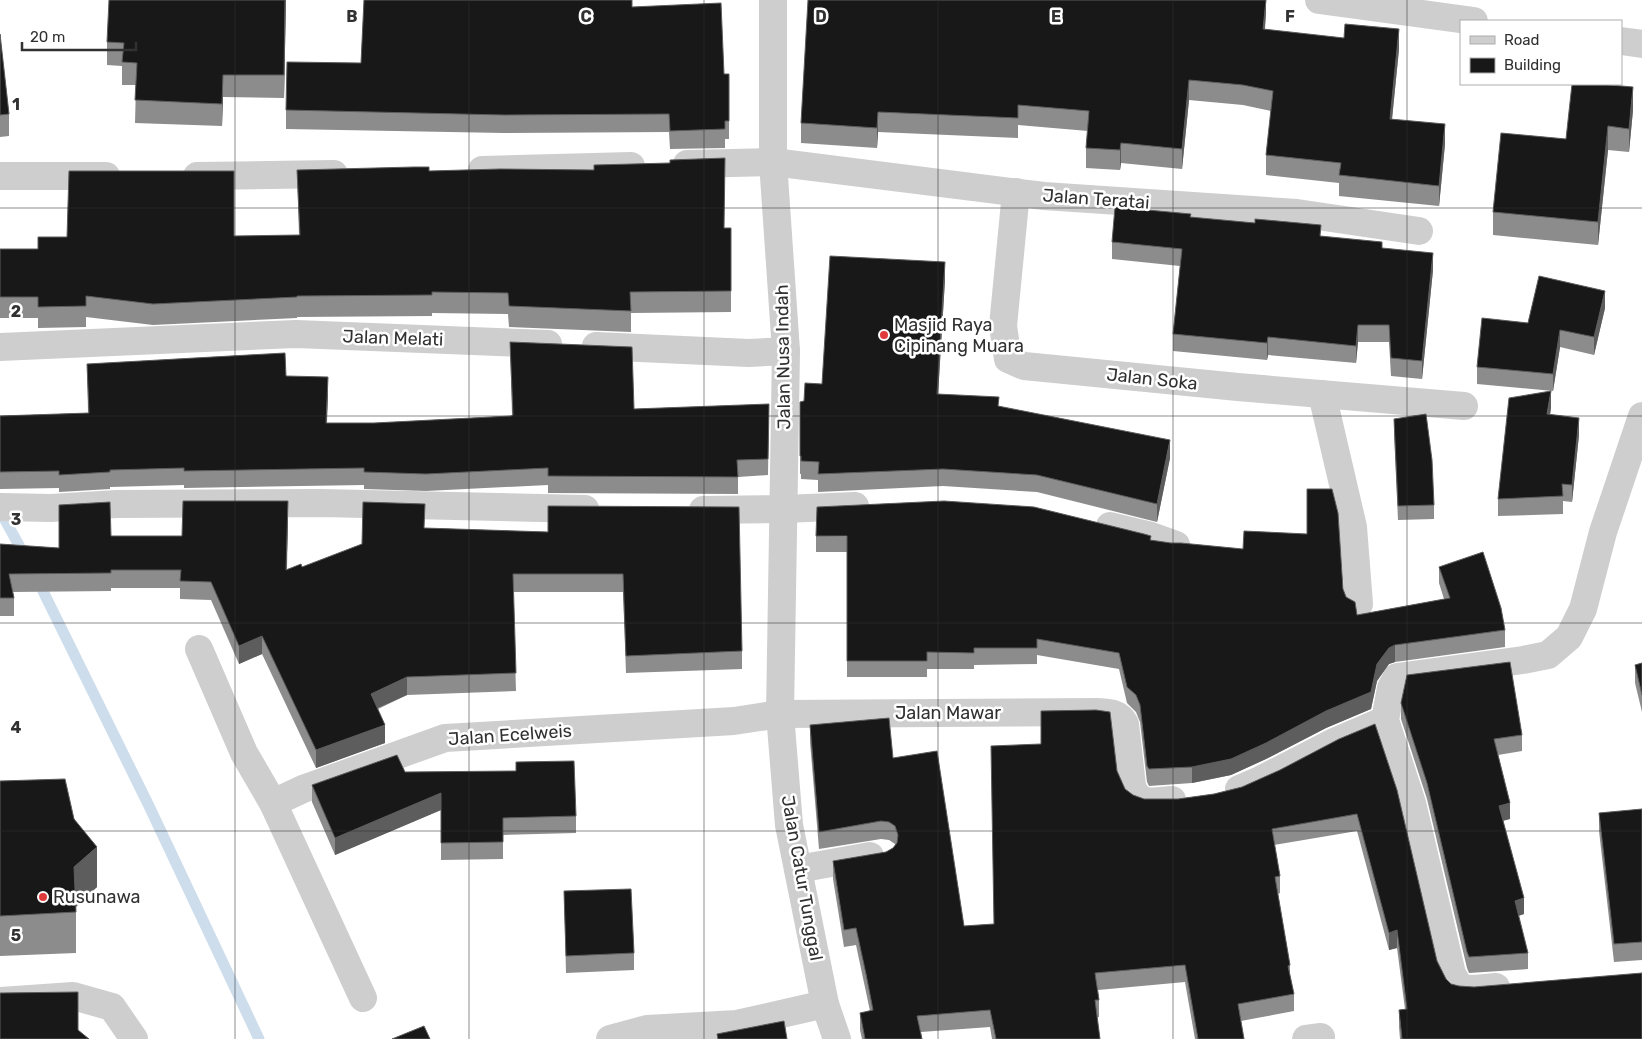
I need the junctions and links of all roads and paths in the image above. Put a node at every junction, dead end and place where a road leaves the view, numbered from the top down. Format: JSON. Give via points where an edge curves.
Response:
{"nodes":[{"id":1,"x":773,"y":0,"type":"edge"},
{"id":2,"x":1319,"y":0,"type":"edge"},
{"id":3,"x":1467,"y":20,"type":"edge"},
{"id":4,"x":1622,"y":41,"type":"edge"},
{"id":5,"x":1642,"y":44,"type":"edge"},
{"id":6,"x":773,"y":162,"type":"junction"},
{"id":7,"x":459,"y":171,"type":"edge"},
{"id":8,"x":360,"y":174,"type":"edge"},
{"id":9,"x":0,"y":176,"type":"edge"},
{"id":10,"x":126,"y":176,"type":"edge"},
{"id":11,"x":174,"y":176,"type":"edge"},
{"id":12,"x":1016,"y":192,"type":"junction"},
{"id":13,"x":1418,"y":231,"type":"dead end"},
{"id":14,"x":0,"y":347,"type":"edge"},
{"id":15,"x":786,"y":351,"type":"junction"},
{"id":16,"x":1322,"y":394,"type":"junction"},
{"id":17,"x":1464,"y":406,"type":"dead end"},
{"id":18,"x":1642,"y":416,"type":"edge"},
{"id":19,"x":884,"y":505,"type":"edge"},
{"id":20,"x":0,"y":507,"type":"edge"},
{"id":21,"x":609,"y":509,"type":"edge"},
{"id":22,"x":784,"y":509,"type":"junction"},
{"id":23,"x":678,"y":510,"type":"edge"},
{"id":24,"x":1083,"y":519,"type":"edge"},
{"id":25,"x":1176,"y":545,"type":"edge"},
{"id":26,"x":1359,"y":604,"type":"dead end"},
{"id":27,"x":199,"y":649,"type":"dead end"},
{"id":28,"x":780,"y":714,"type":"junction"},
{"id":29,"x":1385,"y":720,"type":"junction"},
{"id":30,"x":273,"y":804,"type":"junction"},
{"id":31,"x":883,"y":854,"type":"edge"},
{"id":32,"x":798,"y":869,"type":"junction"},
{"id":33,"x":1521,"y":985,"type":"edge"},
{"id":34,"x":363,"y":998,"type":"dead end"},
{"id":35,"x":0,"y":1001,"type":"edge"},
{"id":36,"x":825,"y":1004,"type":"junction"},
{"id":37,"x":134,"y":1039,"type":"edge"},
{"id":38,"x":610,"y":1039,"type":"edge"},
{"id":39,"x":837,"y":1039,"type":"edge"}],
"edges":[{"from":1,"to":6,"type":"street","name":"Jalan Nusa Indah"},
{"from":2,"to":3,"type":"street"},
{"from":4,"to":5,"type":"street"},
{"from":6,"to":7,"type":"street","name":"Jalan Teratai"},
{"from":6,"to":12,"type":"street","name":"Jalan Teratai"},
{"from":6,"to":15,"type":"street","name":"Jalan Nusa Indah"},
{"from":8,"to":11,"type":"street"},
{"from":9,"to":10,"type":"street"},
{"from":12,"to":13,"type":"street","name":"Jalan Teratai","via":[[1297,213]]},
{"from":12,"to":16,"type":"street","name":"Jalan Soka","via":[[1003,326],[1008,359],[1024,366]]},
{"from":14,"to":15,"type":"street","name":"Jalan Melati","via":[[296,334]]},
{"from":15,"to":22,"type":"street","name":"Jalan Nusa Indah"},
{"from":16,"to":17,"type":"street","name":"Jalan Soka"},
{"from":16,"to":26,"type":"street","via":[[1353,527]]},
{"from":18,"to":29,"type":"street","via":[[1603,532],[1583,609],[1569,637],[1548,655],[1397,677],[1391,688]]},
{"from":19,"to":22,"type":"street"},
{"from":20,"to":21,"type":"street","via":[[321,504]]},
{"from":22,"to":23,"type":"street"},
{"from":22,"to":28,"type":"street","name":"Jalan Nusa Indah"},
{"from":24,"to":25,"type":"street"},
{"from":27,"to":30,"type":"street","via":[[244,753]]},
{"from":28,"to":29,"type":"street","name":"Jalan Mawar","via":[[1115,713],[1125,724],[1134,794],[1148,801],[1209,796],[1235,790]]},
{"from":28,"to":30,"type":"street","name":"Jalan Ecelweis","via":[[734,721],[445,738],[303,789]]},
{"from":28,"to":32,"type":"street","name":"Jalan Catur Tunggal","via":[[789,825]]},
{"from":29,"to":33,"type":"street","via":[[1412,803],[1452,974],[1460,988]]},
{"from":30,"to":34,"type":"street"},
{"from":31,"to":32,"type":"street"},
{"from":32,"to":36,"type":"street","name":"Jalan Catur Tunggal"},
{"from":35,"to":37,"type":"street","via":[[73,996],[112,1007]]},
{"from":36,"to":38,"type":"street","via":[[737,1024],[647,1030]]},
{"from":36,"to":39,"type":"street","name":"Jalan Catur Tunggal"}]}
